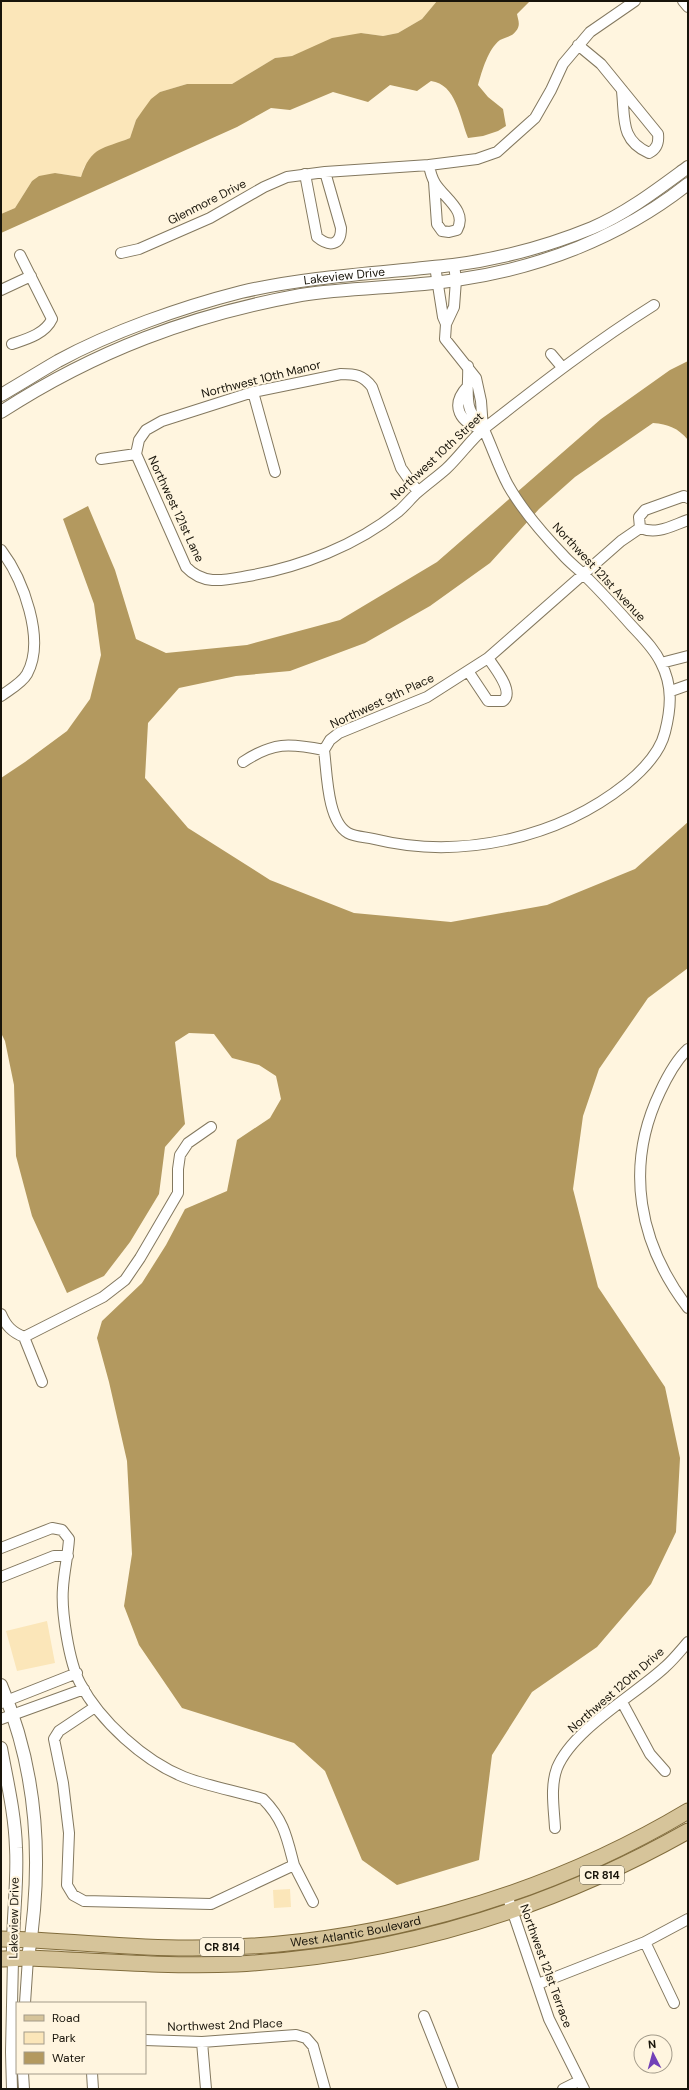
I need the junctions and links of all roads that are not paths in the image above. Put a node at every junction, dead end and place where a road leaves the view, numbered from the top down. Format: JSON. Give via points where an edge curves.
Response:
{"nodes":[{"id":1,"x":635,"y":1,"type":"edge"},
{"id":2,"x":683,"y":1,"type":"edge"},
{"id":3,"x":688,"y":7,"type":"edge"},
{"id":4,"x":578,"y":45,"type":"junction"},
{"id":5,"x":622,"y":91,"type":"junction"},
{"id":6,"x":429,"y":165,"type":"junction"},
{"id":7,"x":688,"y":167,"type":"edge"},
{"id":8,"x":325,"y":172,"type":"junction"},
{"id":9,"x":305,"y":174,"type":"junction"},
{"id":10,"x":434,"y":182,"type":"dead end"},
{"id":11,"x":688,"y":184,"type":"edge"},
{"id":12,"x":121,"y":252,"type":"dead end"},
{"id":13,"x":20,"y":255,"type":"dead end"},
{"id":14,"x":454,"y":264,"type":"junction"},
{"id":15,"x":435,"y":266,"type":"junction"},
{"id":16,"x":31,"y":276,"type":"junction"},
{"id":17,"x":456,"y":280,"type":"junction"},
{"id":18,"x":437,"y":282,"type":"junction"},
{"id":19,"x":1,"y":290,"type":"edge"},
{"id":20,"x":654,"y":305,"type":"dead end"},
{"id":21,"x":446,"y":324,"type":"junction"},
{"id":22,"x":12,"y":344,"type":"dead end"},
{"id":23,"x":551,"y":354,"type":"dead end"},
{"id":24,"x":468,"y":366,"type":"junction"},
{"id":25,"x":562,"y":367,"type":"junction"},
{"id":26,"x":253,"y":392,"type":"junction"},
{"id":27,"x":1,"y":395,"type":"edge"},
{"id":28,"x":1,"y":412,"type":"edge"},
{"id":29,"x":483,"y":429,"type":"junction"},
{"id":30,"x":136,"y":454,"type":"junction"},
{"id":31,"x":101,"y":459,"type":"dead end"},
{"id":32,"x":275,"y":472,"type":"dead end"},
{"id":33,"x":418,"y":492,"type":"junction"},
{"id":34,"x":688,"y":498,"type":"edge"},
{"id":35,"x":688,"y":520,"type":"edge"},
{"id":36,"x":640,"y":528,"type":"junction"},
{"id":37,"x":1,"y":550,"type":"edge"},
{"id":38,"x":583,"y":573,"type":"junction"},
{"id":39,"x":193,"y":574,"type":"joint"},
{"id":40,"x":688,"y":656,"type":"edge"},
{"id":41,"x":488,"y":658,"type":"junction"},
{"id":42,"x":662,"y":663,"type":"junction"},
{"id":43,"x":468,"y":671,"type":"junction"},
{"id":44,"x":688,"y":685,"type":"edge"},
{"id":45,"x":671,"y":691,"type":"junction"},
{"id":46,"x":1,"y":696,"type":"edge"},
{"id":47,"x":324,"y":750,"type":"junction"},
{"id":48,"x":243,"y":762,"type":"dead end"},
{"id":49,"x":688,"y":1048,"type":"edge"},
{"id":50,"x":211,"y":1127,"type":"dead end"},
{"id":51,"x":688,"y":1308,"type":"edge"},
{"id":52,"x":1,"y":1314,"type":"edge"},
{"id":53,"x":24,"y":1337,"type":"junction"},
{"id":54,"x":42,"y":1382,"type":"dead end"},
{"id":55,"x":1,"y":1548,"type":"edge"},
{"id":56,"x":68,"y":1556,"type":"junction"},
{"id":57,"x":1,"y":1577,"type":"edge"},
{"id":58,"x":688,"y":1642,"type":"edge"},
{"id":59,"x":76,"y":1673,"type":"junction"},
{"id":60,"x":1,"y":1685,"type":"edge"},
{"id":61,"x":84,"y":1689,"type":"junction"},
{"id":62,"x":4,"y":1702,"type":"edge"},
{"id":63,"x":622,"y":1702,"type":"junction"},
{"id":64,"x":95,"y":1707,"type":"junction"},
{"id":65,"x":14,"y":1714,"type":"junction"},
{"id":66,"x":1,"y":1719,"type":"edge"},
{"id":67,"x":1,"y":1748,"type":"edge"},
{"id":68,"x":665,"y":1771,"type":"dead end"},
{"id":69,"x":688,"y":1811,"type":"edge"},
{"id":70,"x":555,"y":1828,"type":"dead end"},
{"id":71,"x":688,"y":1831,"type":"edge"},
{"id":72,"x":294,"y":1865,"type":"junction"},
{"id":73,"x":507,"y":1895,"type":"junction"},
{"id":74,"x":313,"y":1902,"type":"dead end"},
{"id":75,"x":512,"y":1912,"type":"junction"},
{"id":76,"x":688,"y":1919,"type":"edge"},
{"id":77,"x":7,"y":1939,"type":"edge"},
{"id":78,"x":31,"y":1940,"type":"junction"},
{"id":79,"x":645,"y":1942,"type":"junction"},
{"id":80,"x":262,"y":1945,"type":"junction"},
{"id":81,"x":14,"y":1959,"type":"edge"},
{"id":82,"x":263,"y":1962,"type":"junction"},
{"id":83,"x":538,"y":1984,"type":"junction"},
{"id":84,"x":25,"y":2002,"type":"edge"},
{"id":85,"x":674,"y":2003,"type":"dead end"},
{"id":86,"x":424,"y":2016,"type":"dead end"},
{"id":87,"x":146,"y":2040,"type":"edge"},
{"id":88,"x":202,"y":2042,"type":"junction"},
{"id":89,"x":23,"y":2074,"type":"edge"},
{"id":90,"x":92,"y":2074,"type":"edge"},
{"id":91,"x":582,"y":2085,"type":"edge"},
{"id":92,"x":12,"y":2089,"type":"edge"},
{"id":93,"x":24,"y":2089,"type":"edge"},
{"id":94,"x":93,"y":2089,"type":"edge"},
{"id":95,"x":206,"y":2089,"type":"edge"},
{"id":96,"x":325,"y":2089,"type":"edge"},
{"id":97,"x":453,"y":2089,"type":"edge"},
{"id":98,"x":563,"y":2089,"type":"edge"}],
"edges":[{"from":1,"to":4,"type":"street","name":"Glenmore Drive","via":[[590,32]]},
{"from":2,"to":3,"type":"street"},
{"from":4,"to":5,"type":"street","via":[[601,64]]},
{"from":4,"to":6,"type":"street","name":"Glenmore Drive","via":[[563,64],[535,118],[497,152],[477,159]]},
{"from":5,"to":5,"type":"street","via":[[658,134],[657,146],[649,153],[631,141],[626,130]]},
{"from":6,"to":8,"type":"street","name":"Glenmore Drive"},
{"from":6,"to":10,"type":"street"},
{"from":7,"to":14,"type":"street","name":"Lakeview Drive","via":[[640,201],[593,228],[496,257]]},
{"from":8,"to":9,"type":"street","name":"Glenmore Drive"},
{"from":8,"to":9,"type":"street","via":[[341,228],[341,236],[337,242],[331,244],[317,237]]},
{"from":9,"to":12,"type":"street","name":"Glenmore Drive","via":[[287,177],[210,218],[139,249]]},
{"from":11,"to":17,"type":"street","name":"Lakeview Drive","via":[[633,220],[557,257]]},
{"from":13,"to":16,"type":"street"},
{"from":14,"to":15,"type":"street","name":"Lakeview Drive"},
{"from":14,"to":17,"type":"street"},
{"from":15,"to":18,"type":"street","name":"Northwest 121st Avenue"},
{"from":15,"to":27,"type":"street","name":"Lakeview Drive","via":[[299,282],[241,292],[124,331],[66,357]]},
{"from":16,"to":19,"type":"street"},
{"from":16,"to":22,"type":"street","via":[[52,319],[48,328]]},
{"from":17,"to":18,"type":"street","name":"Lakeview Drive"},
{"from":17,"to":21,"type":"street","via":[[454,308]]},
{"from":18,"to":21,"type":"street","name":"Northwest 121st Avenue"},
{"from":18,"to":28,"type":"street","name":"Lakeview Drive","via":[[304,295],[208,316],[163,330],[111,351],[35,390]]},
{"from":20,"to":25,"type":"street","name":"Northwest 10th Street"},
{"from":21,"to":24,"type":"street","name":"Northwest 121st Avenue","via":[[445,339]]},
{"from":23,"to":25,"type":"street"},
{"from":24,"to":29,"type":"street","name":"Northwest 121st Avenue","via":[[476,378]]},
{"from":24,"to":29,"type":"street","via":[[468,386],[462,392],[458,406],[461,417],[473,427]]},
{"from":25,"to":29,"type":"street","name":"Northwest 10th Street"},
{"from":26,"to":30,"type":"street","name":"Northwest 10th Manor","via":[[162,421],[146,430],[139,440]]},
{"from":26,"to":32,"type":"street"},
{"from":26,"to":33,"type":"street","name":"Northwest 10th Manor","via":[[341,374],[354,374],[365,378],[372,387],[401,468]]},
{"from":29,"to":33,"type":"street","name":"Northwest 10th Street","via":[[447,468]]},
{"from":29,"to":38,"type":"street","name":"Northwest 121st Avenue","via":[[509,487],[563,556]]},
{"from":30,"to":31,"type":"street"},
{"from":30,"to":39,"type":"street","name":"Northwest 121st Lane","via":[[186,567]]},
{"from":33,"to":39,"type":"street","name":"Northwest 10th Street","via":[[399,511],[372,529],[302,563],[261,574],[215,581]]},
{"from":34,"to":36,"type":"street","via":[[684,496],[644,510],[638,517]]},
{"from":35,"to":36,"type":"street","via":[[657,531],[650,532]]},
{"from":36,"to":38,"type":"street","name":"Northwest 9th Place"},
{"from":37,"to":46,"type":"street","via":[[18,578],[32,622],[35,642],[26,675]]},
{"from":38,"to":41,"type":"street","name":"Northwest 9th Place"},
{"from":38,"to":42,"type":"street","name":"Northwest 121st Avenue","via":[[648,643]]},
{"from":40,"to":42,"type":"street"},
{"from":41,"to":43,"type":"street","name":"Northwest 9th Place"},
{"from":41,"to":43,"type":"street","via":[[506,688],[503,701],[488,701]]},
{"from":42,"to":45,"type":"street","name":"Northwest 121st Avenue"},
{"from":43,"to":47,"type":"street","name":"Northwest 9th Place","via":[[427,697],[339,733],[330,740]]},
{"from":44,"to":45,"type":"street"},
{"from":45,"to":47,"type":"street","via":[[664,736],[651,760],[633,778],[609,797],[583,812],[508,840],[471,846],[426,847],[384,842],[348,833],[338,823],[332,808]]},
{"from":47,"to":48,"type":"street","via":[[306,746],[285,746],[261,750]]},
{"from":49,"to":51,"type":"street","via":[[668,1075],[651,1110],[641,1152],[640,1189],[645,1225],[657,1260],[674,1291]]},
{"from":50,"to":53,"type":"street","via":[[188,1143],[180,1155],[178,1193],[125,1280],[103,1297]]},
{"from":52,"to":53,"type":"street","via":[[5,1324]]},
{"from":53,"to":54,"type":"street"},
{"from":55,"to":56,"type":"street","via":[[52,1528],[62,1530],[69,1539]]},
{"from":56,"to":57,"type":"street","via":[[54,1556]]},
{"from":56,"to":59,"type":"street","via":[[62,1588],[64,1618]]},
{"from":58,"to":63,"type":"street","name":"Northwest 120th Drive","via":[[666,1666]]},
{"from":59,"to":61,"type":"street"},
{"from":59,"to":62,"type":"street"},
{"from":60,"to":62,"type":"street","name":"Lakeview Drive"},
{"from":61,"to":64,"type":"street"},
{"from":61,"to":65,"type":"street"},
{"from":62,"to":65,"type":"street","name":"Lakeview Drive"},
{"from":63,"to":68,"type":"street","via":[[650,1754]]},
{"from":63,"to":70,"type":"street","name":"Northwest 120th Drive","via":[[590,1727],[570,1748],[558,1767],[553,1785]]},
{"from":64,"to":72,"type":"street","via":[[139,1751],[183,1777],[263,1799],[283,1824]]},
{"from":64,"to":72,"type":"street","via":[[59,1731],[54,1739],[69,1833],[67,1885],[73,1895],[84,1901],[211,1904]]},
{"from":65,"to":66,"type":"street"},
{"from":65,"to":78,"type":"street","name":"Lakeview Drive","via":[[27,1761],[36,1837]]},
{"from":67,"to":77,"type":"street","name":"Lakeview Drive","via":[[12,1808],[16,1849]]},
{"from":69,"to":73,"type":"main road","name":"West Atlantic Boulevard","number":"CR 814","via":[[612,1852]]},
{"from":71,"to":75,"type":"main road","name":"West Atlantic Boulevard","number":"CR 814","via":[[608,1873]]},
{"from":72,"to":74,"type":"street"},
{"from":73,"to":75,"type":"street","name":"Northwest 121st Terrace"},
{"from":73,"to":80,"type":"main road","name":"West Atlantic Boulevard","number":"CR 814","via":[[405,1923],[322,1939]]},
{"from":75,"to":82,"type":"main road","name":"West Atlantic Boulevard","number":"CR 814","via":[[401,1942],[336,1954]]},
{"from":75,"to":83,"type":"street","name":"Northwest 121st Terrace"},
{"from":76,"to":79,"type":"street"},
{"from":77,"to":78,"type":"main road","name":"West Atlantic Boulevard","number":"CR 814"},
{"from":77,"to":81,"type":"street","name":"Lakeview Drive"},
{"from":78,"to":80,"type":"main road","name":"West Atlantic Boulevard","number":"CR 814","via":[[121,1947]]},
{"from":78,"to":81,"type":"street","name":"Lakeview Drive"},
{"from":79,"to":83,"type":"street"},
{"from":79,"to":85,"type":"street"},
{"from":80,"to":82,"type":"main road"},
{"from":81,"to":82,"type":"main road","name":"West Atlantic Boulevard","number":"CR 814","via":[[158,1964]]},
{"from":81,"to":84,"type":"street","name":"Lakeview Drive"},
{"from":81,"to":92,"type":"street","name":"Lakeview Drive"},
{"from":83,"to":91,"type":"street","name":"Northwest 121st Terrace","via":[[550,2019]]},
{"from":86,"to":97,"type":"street"},
{"from":87,"to":88,"type":"street","name":"Northwest 2nd Place"},
{"from":88,"to":95,"type":"street"},
{"from":88,"to":96,"type":"street","name":"Northwest 2nd Place","via":[[296,2035],[306,2038],[313,2046]]},
{"from":89,"to":93,"type":"street"},
{"from":90,"to":94,"type":"street"},
{"from":91,"to":98,"type":"street"}]}
